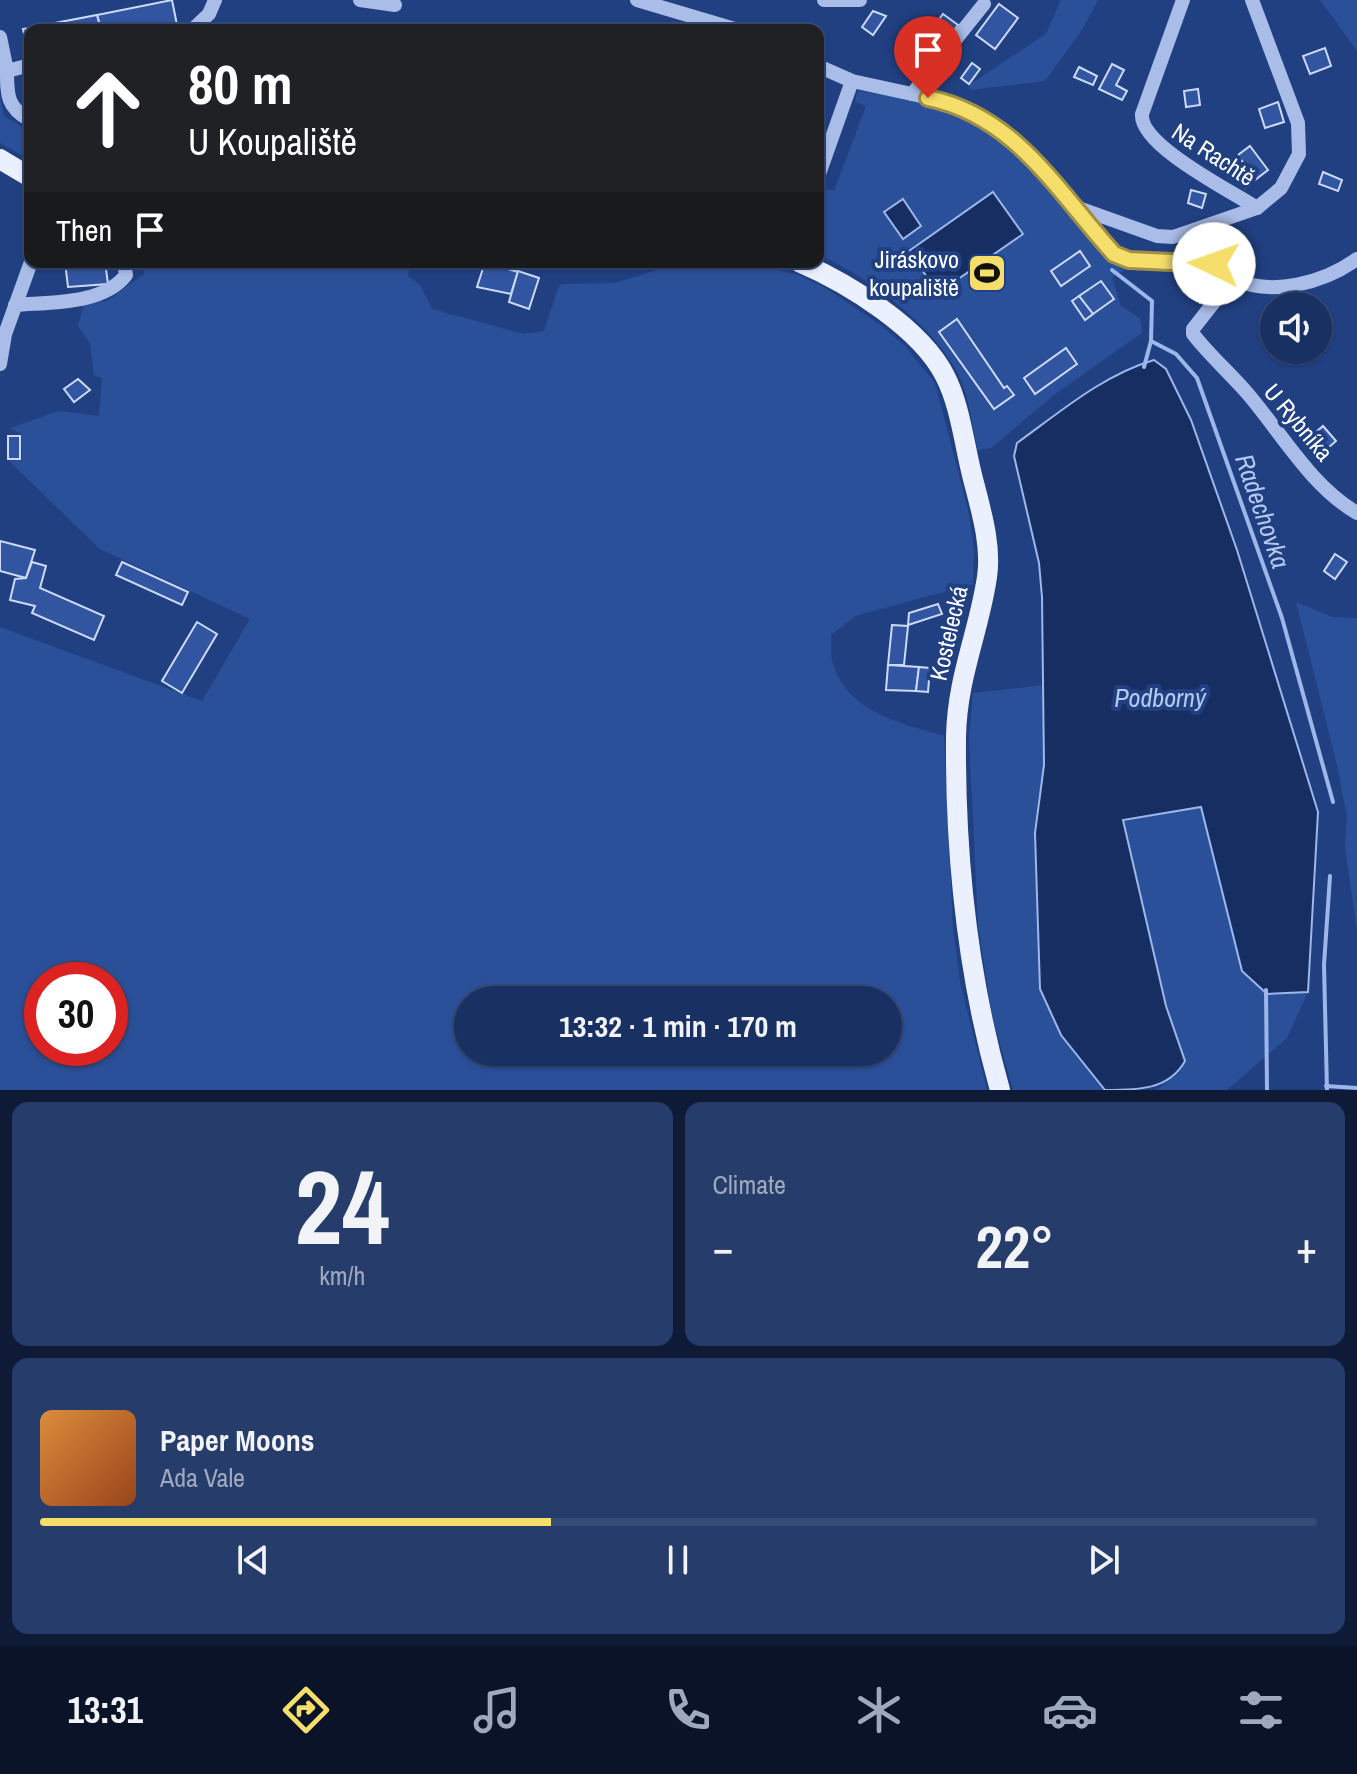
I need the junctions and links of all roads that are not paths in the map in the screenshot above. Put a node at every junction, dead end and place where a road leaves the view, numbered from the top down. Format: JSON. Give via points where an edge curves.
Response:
{"nodes":[{"id":1,"x":215,"y":0,"type":"edge"},
{"id":2,"x":360,"y":0,"type":"edge"},
{"id":3,"x":637,"y":0,"type":"edge"},
{"id":4,"x":824,"y":0,"type":"edge"},
{"id":5,"x":1183,"y":0,"type":"edge"},
{"id":6,"x":1252,"y":0,"type":"edge"},
{"id":7,"x":855,"y":1,"type":"edge"},
{"id":8,"x":984,"y":4,"type":"dead end"},
{"id":9,"x":395,"y":5,"type":"dead end"},
{"id":10,"x":198,"y":24,"type":"edge"},
{"id":11,"x":718,"y":24,"type":"edge"},
{"id":12,"x":0,"y":37,"type":"edge"},
{"id":13,"x":24,"y":67,"type":"edge"},
{"id":14,"x":824,"y":69,"type":"edge"},
{"id":15,"x":7,"y":71,"type":"junction"},
{"id":16,"x":852,"y":81,"type":"junction"},
{"id":17,"x":912,"y":94,"type":"junction"},
{"id":18,"x":24,"y":117,"type":"edge"},
{"id":19,"x":0,"y":159,"type":"edge"},
{"id":20,"x":824,"y":160,"type":"edge"},
{"id":21,"x":24,"y":173,"type":"edge"},
{"id":22,"x":1072,"y":206,"type":"junction"},
{"id":23,"x":1257,"y":208,"type":"junction"},
{"id":24,"x":1357,"y":259,"type":"edge"},
{"id":25,"x":29,"y":268,"type":"edge"},
{"id":26,"x":125,"y":268,"type":"edge"},
{"id":27,"x":811,"y":268,"type":"edge"},
{"id":28,"x":1233,"y":278,"type":"junction"},
{"id":29,"x":15,"y":305,"type":"junction"},
{"id":30,"x":0,"y":364,"type":"edge"},
{"id":31,"x":1357,"y":513,"type":"edge"},
{"id":32,"x":1000,"y":1090,"type":"edge"}],
"edges":[{"from":1,"to":10,"type":"street"},
{"from":2,"to":9,"type":"street"},
{"from":3,"to":11,"type":"street"},
{"from":4,"to":7,"type":"street"},
{"from":5,"to":23,"type":"street","name":"Na Rachtě","via":[[1142,114],[1143,127],[1160,146]]},
{"from":6,"to":23,"type":"street","name":"Na Rachtě","via":[[1300,139],[1292,172]]},
{"from":8,"to":17,"type":"street"},
{"from":12,"to":15,"type":"street"},
{"from":13,"to":15,"type":"street"},
{"from":14,"to":16,"type":"street"},
{"from":15,"to":18,"type":"street","via":[[9,103]]},
{"from":16,"to":17,"type":"street"},
{"from":16,"to":20,"type":"street"},
{"from":17,"to":22,"type":"street","via":[[988,120],[1012,137]]},
{"from":19,"to":21,"type":"main road"},
{"from":22,"to":23,"type":"street","name":"Na Rachtě","via":[[1173,237]]},
{"from":22,"to":28,"type":"street","via":[[1114,254],[1129,260],[1214,264]]},
{"from":24,"to":28,"type":"street","via":[[1315,281],[1289,286]]},
{"from":25,"to":29,"type":"street"},
{"from":26,"to":29,"type":"street","via":[[119,284],[95,295]]},
{"from":27,"to":32,"type":"main road","name":"Kostelecká","via":[[860,295],[914,336],[946,378],[980,508],[988,564],[958,711],[958,808],[965,926],[976,999]]},
{"from":28,"to":31,"type":"street","name":"U Rybníka","via":[[1193,334],[1294,453],[1340,503]]},
{"from":29,"to":30,"type":"street"}]}
